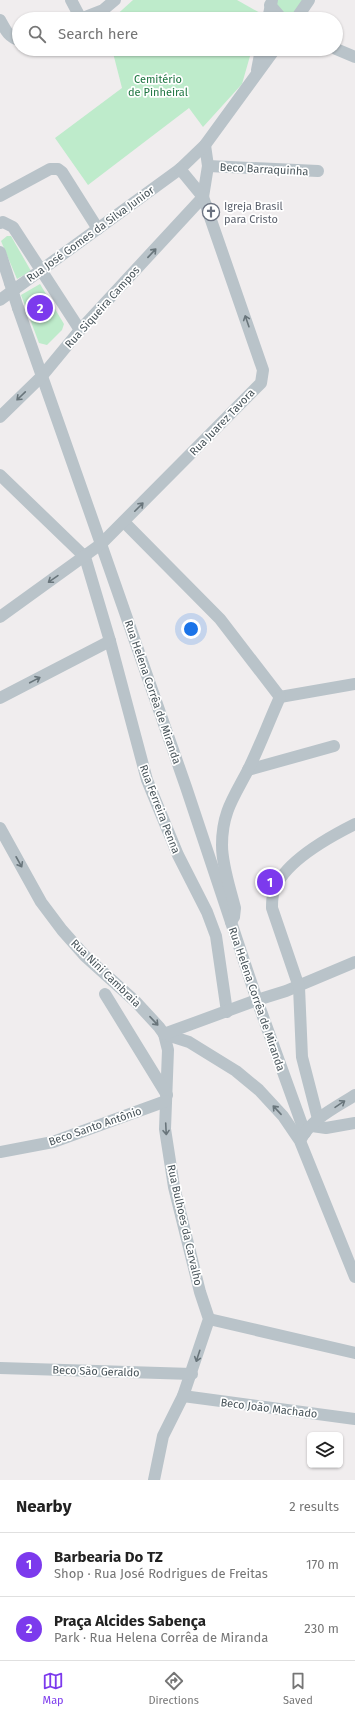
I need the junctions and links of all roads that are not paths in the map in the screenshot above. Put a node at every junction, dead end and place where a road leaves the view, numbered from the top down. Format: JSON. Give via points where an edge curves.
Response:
{"nodes":[{"id":1,"x":71,"y":0,"type":"edge"},
{"id":2,"x":115,"y":0,"type":"edge"},
{"id":3,"x":309,"y":0,"type":"edge"},
{"id":4,"x":271,"y":2,"type":"edge"},
{"id":5,"x":77,"y":12,"type":"edge"},
{"id":6,"x":98,"y":12,"type":"edge"},
{"id":7,"x":269,"y":12,"type":"edge"},
{"id":8,"x":277,"y":12,"type":"edge"},
{"id":9,"x":301,"y":12,"type":"edge"},
{"id":10,"x":0,"y":20,"type":"edge"},
{"id":11,"x":12,"y":37,"type":"edge"},
{"id":12,"x":343,"y":52,"type":"edge"},
{"id":13,"x":260,"y":56,"type":"edge"},
{"id":14,"x":270,"y":56,"type":"edge"},
{"id":15,"x":355,"y":57,"type":"edge"},
{"id":16,"x":256,"y":75,"type":"junction"},
{"id":17,"x":205,"y":146,"type":"junction"},
{"id":18,"x":208,"y":166,"type":"junction"},
{"id":19,"x":180,"y":169,"type":"junction"},
{"id":20,"x":318,"y":171,"type":"dead end"},
{"id":21,"x":0,"y":196,"type":"edge"},
{"id":22,"x":203,"y":197,"type":"junction"},
{"id":23,"x":0,"y":223,"type":"edge"},
{"id":24,"x":98,"y":229,"type":"junction"},
{"id":25,"x":0,"y":252,"type":"edge"},
{"id":26,"x":40,"y":270,"type":"junction"},
{"id":27,"x":0,"y":300,"type":"edge"},
{"id":28,"x":80,"y":330,"type":"junction"},
{"id":29,"x":42,"y":376,"type":"junction"},
{"id":30,"x":0,"y":417,"type":"edge"},
{"id":31,"x":0,"y":475,"type":"edge"},
{"id":32,"x":124,"y":522,"type":"junction"},
{"id":33,"x":101,"y":544,"type":"junction"},
{"id":34,"x":85,"y":557,"type":"junction"},
{"id":35,"x":0,"y":617,"type":"edge"},
{"id":36,"x":110,"y":641,"type":"junction"},
{"id":37,"x":355,"y":684,"type":"edge"},
{"id":38,"x":280,"y":697,"type":"junction"},
{"id":39,"x":0,"y":698,"type":"edge"},
{"id":40,"x":334,"y":746,"type":"dead end"},
{"id":41,"x":248,"y":770,"type":"junction"},
{"id":42,"x":355,"y":824,"type":"edge"},
{"id":43,"x":0,"y":828,"type":"edge"},
{"id":44,"x":231,"y":922,"type":"junction"},
{"id":45,"x":355,"y":962,"type":"edge"},
{"id":46,"x":299,"y":987,"type":"junction"},
{"id":47,"x":105,"y":994,"type":"dead end"},
{"id":48,"x":257,"y":1000,"type":"junction"},
{"id":49,"x":227,"y":1012,"type":"junction"},
{"id":50,"x":164,"y":1034,"type":"junction"},
{"id":51,"x":355,"y":1095,"type":"edge"},
{"id":52,"x":166,"y":1098,"type":"junction"},
{"id":53,"x":355,"y":1123,"type":"edge"},
{"id":54,"x":309,"y":1130,"type":"junction"},
{"id":55,"x":0,"y":1152,"type":"edge"},
{"id":56,"x":355,"y":1277,"type":"edge"},
{"id":57,"x":209,"y":1319,"type":"junction"},
{"id":58,"x":355,"y":1353,"type":"edge"},
{"id":59,"x":0,"y":1368,"type":"edge"},
{"id":60,"x":192,"y":1374,"type":"junction"},
{"id":61,"x":183,"y":1396,"type":"junction"},
{"id":62,"x":355,"y":1419,"type":"edge"},
{"id":63,"x":154,"y":1480,"type":"edge"}],
"edges":[{"from":1,"to":5,"type":"street"},
{"from":2,"to":6,"type":"street"},
{"from":3,"to":9,"type":"street"},
{"from":4,"to":7,"type":"street"},
{"from":4,"to":8,"type":"street"},
{"from":10,"to":11,"type":"street"},
{"from":12,"to":15,"type":"street"},
{"from":13,"to":16,"type":"street"},
{"from":14,"to":16,"type":"street"},
{"from":16,"to":17,"type":"street","name":"Rua José Gomes da Silva Junior"},
{"from":17,"to":18,"type":"street","name":"Beco Barraquinha"},
{"from":17,"to":19,"type":"street","name":"Rua José Gomes da Silva Junior"},
{"from":18,"to":20,"type":"street","name":"Beco Barraquinha"},
{"from":18,"to":22,"type":"street"},
{"from":19,"to":22,"type":"street","name":"Rua Juarez Tavora"},
{"from":19,"to":24,"type":"street","name":"Rua José Gomes da Silva Junior"},
{"from":21,"to":24,"type":"street","via":[[50,169],[58,169]]},
{"from":28,"to":22,"type":"street","name":"Rua Siqueira Campos","one_way":true},
{"from":32,"to":22,"type":"street","name":"Rua Juarez Tavora","one_way":true,"via":[[260,383],[263,370]]},
{"from":23,"to":26,"type":"street","via":[[12,227]]},
{"from":24,"to":26,"type":"street","name":"Rua José Gomes da Silva Junior"},
{"from":25,"to":29,"type":"street","name":"Rua Helena Corrêa de Miranda","bridge":true},
{"from":26,"to":27,"type":"street","name":"Rua José Gomes da Silva Junior"},
{"from":26,"to":28,"type":"street"},
{"from":28,"to":29,"type":"street","name":"Rua Siqueira Campos"},
{"from":29,"to":30,"type":"street","name":"Rua Siqueira Campos","one_way":true},
{"from":29,"to":33,"type":"street","name":"Rua Helena Corrêa de Miranda"},
{"from":31,"to":34,"type":"street"},
{"from":32,"to":33,"type":"street","name":"Rua Juarez Tavora"},
{"from":32,"to":38,"type":"street","via":[[220,619]]},
{"from":33,"to":34,"type":"street","name":"Rua Juarez Tavora"},
{"from":33,"to":44,"type":"street","name":"Rua Helena Corrêa de Miranda"},
{"from":34,"to":35,"type":"street","name":"Rua Juarez Tavora","one_way":true},
{"from":34,"to":36,"type":"street","name":"Rua Ferreira Penna"},
{"from":39,"to":36,"type":"street","one_way":true},
{"from":36,"to":49,"type":"street","name":"Rua Ferreira Penna","via":[[147,780],[178,856],[207,912],[216,936]]},
{"from":37,"to":38,"type":"street"},
{"from":38,"to":41,"type":"street"},
{"from":40,"to":41,"type":"street"},
{"from":41,"to":44,"type":"street","via":[[228,807],[223,834],[222,852],[235,908]]},
{"from":42,"to":46,"type":"street","via":[[301,856],[276,885],[272,896],[272,908]]},
{"from":43,"to":50,"type":"street","name":"Rua Nini Cambraia","one_way":true,"via":[[41,902],[62,930],[85,956],[136,1002]]},
{"from":44,"to":48,"type":"street","name":"Rua Helena Corrêa de Miranda"},
{"from":45,"to":46,"type":"street"},
{"from":46,"to":48,"type":"street"},
{"from":46,"to":54,"type":"street"},
{"from":47,"to":52,"type":"street"},
{"from":48,"to":49,"type":"street"},
{"from":48,"to":54,"type":"street","name":"Rua Helena Corrêa de Miranda"},
{"from":49,"to":50,"type":"street"},
{"from":50,"to":52,"type":"street","name":"Rua Bulhoes da Carvalho","via":[[168,1050]]},
{"from":54,"to":50,"type":"street","one_way":true,"via":[[283,1116],[259,1090],[236,1071],[189,1042]]},
{"from":54,"to":51,"type":"street","one_way":true},
{"from":52,"to":55,"type":"street","name":"Beco Santo Antônio","via":[[53,1142]]},
{"from":52,"to":57,"type":"street","name":"Rua Bulhoes da Carvalho","one_way":true,"via":[[165,1129],[174,1187]]},
{"from":53,"to":54,"type":"street"},
{"from":54,"to":56,"type":"street","name":"Rua Helena Corrêa de Miranda"},
{"from":57,"to":58,"type":"street"},
{"from":57,"to":60,"type":"street","one_way":true},
{"from":59,"to":60,"type":"street","name":"Beco São Geraldo"},
{"from":60,"to":61,"type":"street"},
{"from":61,"to":62,"type":"street","name":"Beco João Machado"},
{"from":61,"to":63,"type":"street","via":[[163,1436]]}]}
